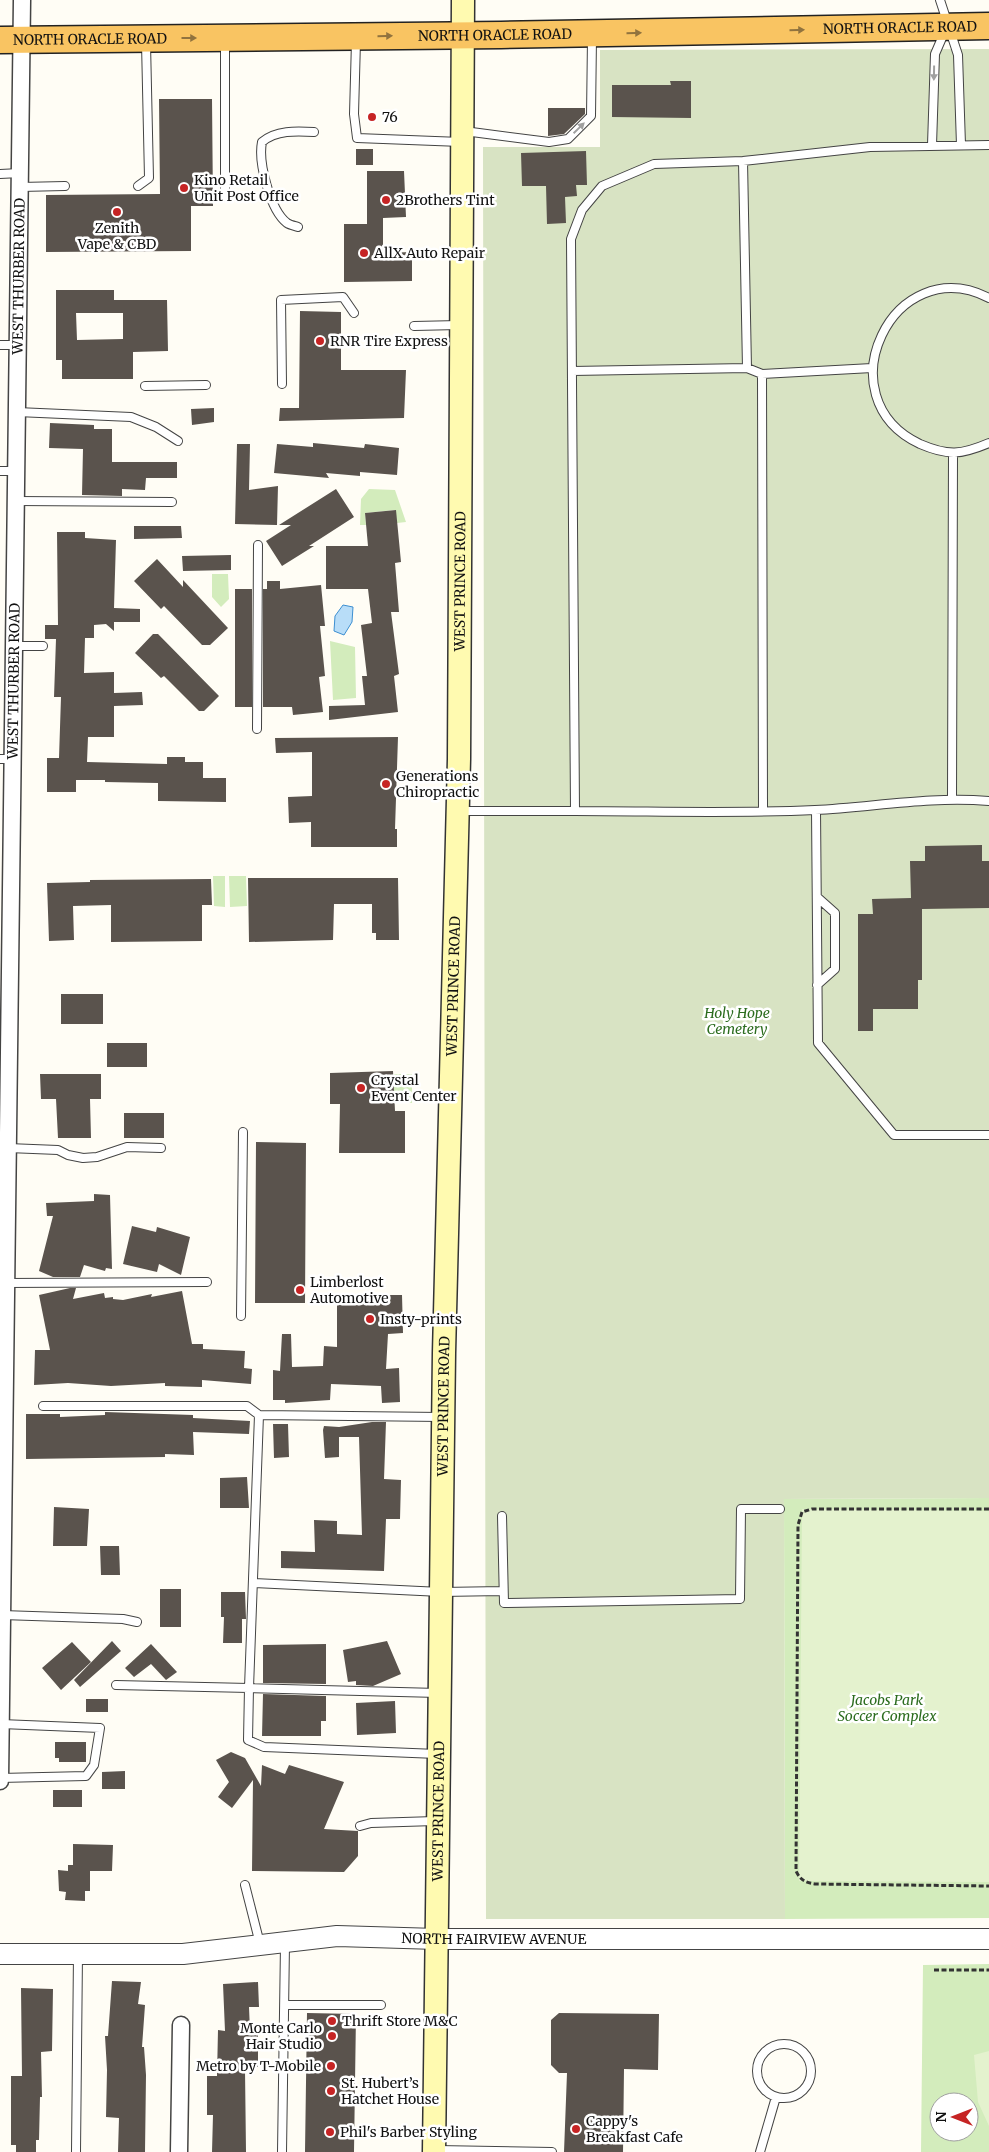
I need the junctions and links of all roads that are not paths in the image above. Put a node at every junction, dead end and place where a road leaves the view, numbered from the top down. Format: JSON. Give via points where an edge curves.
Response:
{"nodes":[{"id":1,"x":22,"y":0,"type":"edge"},
{"id":2,"x":463,"y":0,"type":"edge"},
{"id":3,"x":940,"y":0,"type":"edge"},
{"id":4,"x":989,"y":26,"type":"edge"},
{"id":5,"x":947,"y":27,"type":"junction"},
{"id":6,"x":592,"y":34,"type":"junction"},
{"id":7,"x":463,"y":36,"type":"junction"},
{"id":8,"x":356,"y":37,"type":"junction"},
{"id":9,"x":146,"y":38,"type":"junction"},
{"id":10,"x":225,"y":38,"type":"junction"},
{"id":11,"x":11,"y":40,"type":"edge"},
{"id":12,"x":314,"y":132,"type":"dead end"},
{"id":13,"x":462,"y":136,"type":"junction"},
{"id":14,"x":932,"y":145,"type":"junction"},
{"id":15,"x":961,"y":145,"type":"junction"},
{"id":16,"x":989,"y":146,"type":"edge"},
{"id":17,"x":744,"y":161,"type":"junction"},
{"id":18,"x":0,"y":174,"type":"edge"},
{"id":19,"x":20,"y":180,"type":"junction"},
{"id":20,"x":65,"y":186,"type":"dead end"},
{"id":21,"x":138,"y":186,"type":"dead end"},
{"id":22,"x":225,"y":197,"type":"dead end"},
{"id":23,"x":298,"y":228,"type":"dead end"},
{"id":24,"x":989,"y":298,"type":"edge"},
{"id":25,"x":354,"y":313,"type":"dead end"},
{"id":26,"x":461,"y":325,"type":"junction"},
{"id":27,"x":414,"y":326,"type":"dead end"},
{"id":28,"x":0,"y":345,"type":"edge"},
{"id":29,"x":18,"y":345,"type":"junction"},
{"id":30,"x":748,"y":368,"type":"junction"},
{"id":31,"x":872,"y":368,"type":"junction"},
{"id":32,"x":572,"y":371,"type":"junction"},
{"id":33,"x":762,"y":374,"type":"junction"},
{"id":34,"x":206,"y":384,"type":"dead end"},
{"id":35,"x":282,"y":384,"type":"dead end"},
{"id":36,"x":145,"y":386,"type":"dead end"},
{"id":37,"x":17,"y":412,"type":"junction"},
{"id":38,"x":178,"y":442,"type":"dead end"},
{"id":39,"x":989,"y":443,"type":"edge"},
{"id":40,"x":953,"y":454,"type":"junction"},
{"id":41,"x":8,"y":471,"type":"edge"},
{"id":42,"x":16,"y":501,"type":"junction"},
{"id":43,"x":172,"y":502,"type":"dead end"},
{"id":44,"x":258,"y":545,"type":"dead end"},
{"id":45,"x":14,"y":646,"type":"junction"},
{"id":46,"x":43,"y":646,"type":"dead end"},
{"id":47,"x":257,"y":729,"type":"dead end"},
{"id":48,"x":6,"y":759,"type":"edge"},
{"id":49,"x":952,"y":798,"type":"junction"},
{"id":50,"x":989,"y":801,"type":"edge"},
{"id":51,"x":816,"y":810,"type":"junction"},
{"id":52,"x":575,"y":811,"type":"junction"},
{"id":53,"x":763,"y":811,"type":"junction"},
{"id":54,"x":457,"y":812,"type":"junction"},
{"id":55,"x":817,"y":897,"type":"junction"},
{"id":56,"x":817,"y":985,"type":"junction"},
{"id":57,"x":243,"y":1132,"type":"dead end"},
{"id":58,"x":989,"y":1135,"type":"edge"},
{"id":59,"x":8,"y":1148,"type":"junction"},
{"id":60,"x":161,"y":1148,"type":"dead end"},
{"id":61,"x":207,"y":1282,"type":"dead end"},
{"id":62,"x":6,"y":1283,"type":"junction"},
{"id":63,"x":241,"y":1316,"type":"dead end"},
{"id":64,"x":43,"y":1406,"type":"dead end"},
{"id":65,"x":259,"y":1415,"type":"junction"},
{"id":66,"x":443,"y":1417,"type":"junction"},
{"id":67,"x":780,"y":1509,"type":"dead end"},
{"id":68,"x":502,"y":1516,"type":"dead end"},
{"id":69,"x":253,"y":1583,"type":"junction"},
{"id":70,"x":503,"y":1591,"type":"junction"},
{"id":71,"x":441,"y":1592,"type":"junction"},
{"id":72,"x":2,"y":1615,"type":"junction"},
{"id":73,"x":137,"y":1622,"type":"dead end"},
{"id":74,"x":116,"y":1685,"type":"dead end"},
{"id":75,"x":249,"y":1688,"type":"junction"},
{"id":76,"x":440,"y":1693,"type":"junction"},
{"id":77,"x":1,"y":1724,"type":"edge"},
{"id":78,"x":439,"y":1754,"type":"junction"},
{"id":79,"x":0,"y":1780,"type":"edge"},
{"id":80,"x":438,"y":1822,"type":"junction"},
{"id":81,"x":360,"y":1826,"type":"dead end"},
{"id":82,"x":245,"y":1885,"type":"dead end"},
{"id":83,"x":437,"y":1939,"type":"junction"},
{"id":84,"x":989,"y":1939,"type":"edge"},
{"id":85,"x":286,"y":1942,"type":"junction"},
{"id":86,"x":260,"y":1944,"type":"junction"},
{"id":87,"x":0,"y":1954,"type":"edge"},
{"id":88,"x":78,"y":1954,"type":"junction"},
{"id":89,"x":285,"y":2004,"type":"junction"},
{"id":90,"x":381,"y":2006,"type":"dead end"},
{"id":91,"x":181,"y":2025,"type":"dead end"},
{"id":92,"x":776,"y":2096,"type":"junction"},
{"id":93,"x":434,"y":2151,"type":"edge"},
{"id":94,"x":76,"y":2152,"type":"edge"},
{"id":95,"x":179,"y":2152,"type":"edge"},
{"id":96,"x":282,"y":2152,"type":"edge"},
{"id":97,"x":552,"y":2152,"type":"edge"},
{"id":98,"x":760,"y":2152,"type":"edge"}],
"edges":[{"from":1,"to":11,"type":"street","name":"WEST THURBER ROAD"},
{"from":2,"to":7,"type":"main road","name":"WEST PRINCE ROAD"},
{"from":3,"to":5,"type":"lane"},
{"from":4,"to":5,"type":"highway","name":"NORTH ORACLE ROAD"},
{"from":6,"to":5,"type":"highway","name":"NORTH ORACLE ROAD","one_way":true},
{"from":5,"to":14,"type":"lane","one_way":true,"via":[[934,54]]},
{"from":5,"to":15,"type":"lane","via":[[958,55]]},
{"from":6,"to":7,"type":"highway","name":"NORTH ORACLE ROAD"},
{"from":13,"to":6,"type":"lane","one_way":true,"via":[[518,136],[549,142],[568,139],[591,116]]},
{"from":8,"to":7,"type":"highway","name":"NORTH ORACLE ROAD","one_way":true},
{"from":7,"to":13,"type":"main road","name":"WEST PRINCE ROAD"},
{"from":8,"to":10,"type":"highway","name":"NORTH ORACLE ROAD"},
{"from":8,"to":13,"type":"lane","via":[[354,114],[357,138]]},
{"from":9,"to":10,"type":"highway","name":"NORTH ORACLE ROAD","one_way":true},
{"from":9,"to":11,"type":"highway","name":"NORTH ORACLE ROAD"},
{"from":9,"to":21,"type":"lane","via":[[149,178]]},
{"from":10,"to":22,"type":"lane"},
{"from":11,"to":19,"type":"street","name":"WEST THURBER ROAD"},
{"from":12,"to":23,"type":"lane","via":[[279,132],[270,135],[261,147],[263,172],[276,208],[287,223]]},
{"from":13,"to":26,"type":"main road","name":"WEST PRINCE ROAD"},
{"from":14,"to":15,"type":"lane"},
{"from":14,"to":17,"type":"lane","via":[[870,147]]},
{"from":15,"to":16,"type":"lane"},
{"from":17,"to":30,"type":"lane"},
{"from":17,"to":32,"type":"lane","via":[[654,164],[602,186],[582,210],[571,239]]},
{"from":18,"to":19,"type":"lane"},
{"from":19,"to":20,"type":"lane"},
{"from":19,"to":29,"type":"street","name":"WEST THURBER ROAD"},
{"from":24,"to":31,"type":"lane","via":[[976,291],[952,288],[928,292],[908,303],[892,316],[878,340]]},
{"from":25,"to":35,"type":"lane","via":[[343,297],[281,300]]},
{"from":26,"to":27,"type":"lane"},
{"from":26,"to":54,"type":"main road","name":"WEST PRINCE ROAD"},
{"from":28,"to":29,"type":"lane"},
{"from":29,"to":37,"type":"street","name":"WEST THURBER ROAD"},
{"from":30,"to":32,"type":"lane"},
{"from":30,"to":33,"type":"lane"},
{"from":31,"to":33,"type":"lane"},
{"from":31,"to":40,"type":"lane","via":[[874,390],[885,414],[906,437]]},
{"from":32,"to":52,"type":"lane"},
{"from":33,"to":53,"type":"lane"},
{"from":34,"to":36,"type":"lane"},
{"from":37,"to":38,"type":"lane","via":[[131,417],[156,427]]},
{"from":37,"to":41,"type":"street","name":"WEST THURBER ROAD"},
{"from":39,"to":40,"type":"lane"},
{"from":40,"to":49,"type":"lane"},
{"from":41,"to":42,"type":"street","name":"WEST THURBER ROAD"},
{"from":42,"to":43,"type":"lane"},
{"from":42,"to":45,"type":"street","name":"WEST THURBER ROAD"},
{"from":44,"to":47,"type":"lane"},
{"from":45,"to":46,"type":"lane"},
{"from":45,"to":48,"type":"street","name":"WEST THURBER ROAD"},
{"from":48,"to":59,"type":"street","name":"WEST THURBER ROAD"},
{"from":49,"to":50,"type":"lane"},
{"from":49,"to":51,"type":"lane"},
{"from":51,"to":53,"type":"lane"},
{"from":51,"to":55,"type":"lane"},
{"from":52,"to":53,"type":"lane"},
{"from":52,"to":54,"type":"lane"},
{"from":54,"to":66,"type":"main road","name":"WEST PRINCE ROAD"},
{"from":55,"to":56,"type":"lane"},
{"from":55,"to":56,"type":"lane","via":[[835,912],[835,969]]},
{"from":56,"to":58,"type":"lane","via":[[818,1043],[894,1134]]},
{"from":57,"to":63,"type":"lane"},
{"from":59,"to":60,"type":"lane","via":[[58,1150],[83,1158],[97,1157],[126,1147]]},
{"from":59,"to":62,"type":"street","name":"WEST THURBER ROAD"},
{"from":61,"to":62,"type":"lane"},
{"from":62,"to":72,"type":"street","name":"WEST THURBER ROAD"},
{"from":64,"to":65,"type":"lane","via":[[247,1406]]},
{"from":65,"to":66,"type":"lane"},
{"from":65,"to":69,"type":"lane"},
{"from":66,"to":71,"type":"main road","name":"WEST PRINCE ROAD"},
{"from":67,"to":70,"type":"lane","via":[[741,1509],[740,1599],[504,1603]]},
{"from":68,"to":70,"type":"lane"},
{"from":69,"to":71,"type":"lane"},
{"from":69,"to":75,"type":"lane"},
{"from":70,"to":71,"type":"lane"},
{"from":71,"to":76,"type":"main road","name":"WEST PRINCE ROAD"},
{"from":72,"to":73,"type":"lane","via":[[109,1618]]},
{"from":72,"to":77,"type":"street","name":"WEST THURBER ROAD"},
{"from":74,"to":75,"type":"lane"},
{"from":75,"to":76,"type":"lane"},
{"from":75,"to":78,"type":"lane","via":[[248,1740],[264,1747]]},
{"from":76,"to":78,"type":"main road","name":"WEST PRINCE ROAD"},
{"from":77,"to":79,"type":"street","name":"WEST THURBER ROAD"},
{"from":77,"to":79,"type":"lane","via":[[100,1728],[94,1765],[86,1776]]},
{"from":78,"to":80,"type":"main road","name":"WEST PRINCE ROAD"},
{"from":80,"to":81,"type":"lane"},
{"from":80,"to":83,"type":"main road","name":"WEST PRINCE ROAD"},
{"from":82,"to":86,"type":"lane"},
{"from":83,"to":84,"type":"street","name":"NORTH FAIRVIEW AVENUE"},
{"from":83,"to":85,"type":"street","name":"NORTH FAIRVIEW AVENUE","via":[[337,1936]]},
{"from":83,"to":93,"type":"main road","name":"WEST PRINCE ROAD"},
{"from":85,"to":86,"type":"street","name":"NORTH FAIRVIEW AVENUE"},
{"from":85,"to":89,"type":"lane"},
{"from":86,"to":88,"type":"street","name":"NORTH FAIRVIEW AVENUE","via":[[183,1954]]},
{"from":87,"to":88,"type":"street","name":"NORTH FAIRVIEW AVENUE"},
{"from":88,"to":94,"type":"lane"},
{"from":89,"to":90,"type":"lane"},
{"from":89,"to":96,"type":"lane"},
{"from":91,"to":95,"type":"street"},
{"from":92,"to":92,"type":"lane","via":[[794,2096],[807,2084],[810,2067],[802,2051],[795,2046],[778,2045],[763,2054],[759,2062],[758,2078],[768,2093]]},
{"from":92,"to":98,"type":"lane"},
{"from":93,"to":97,"type":"lane"}]}
